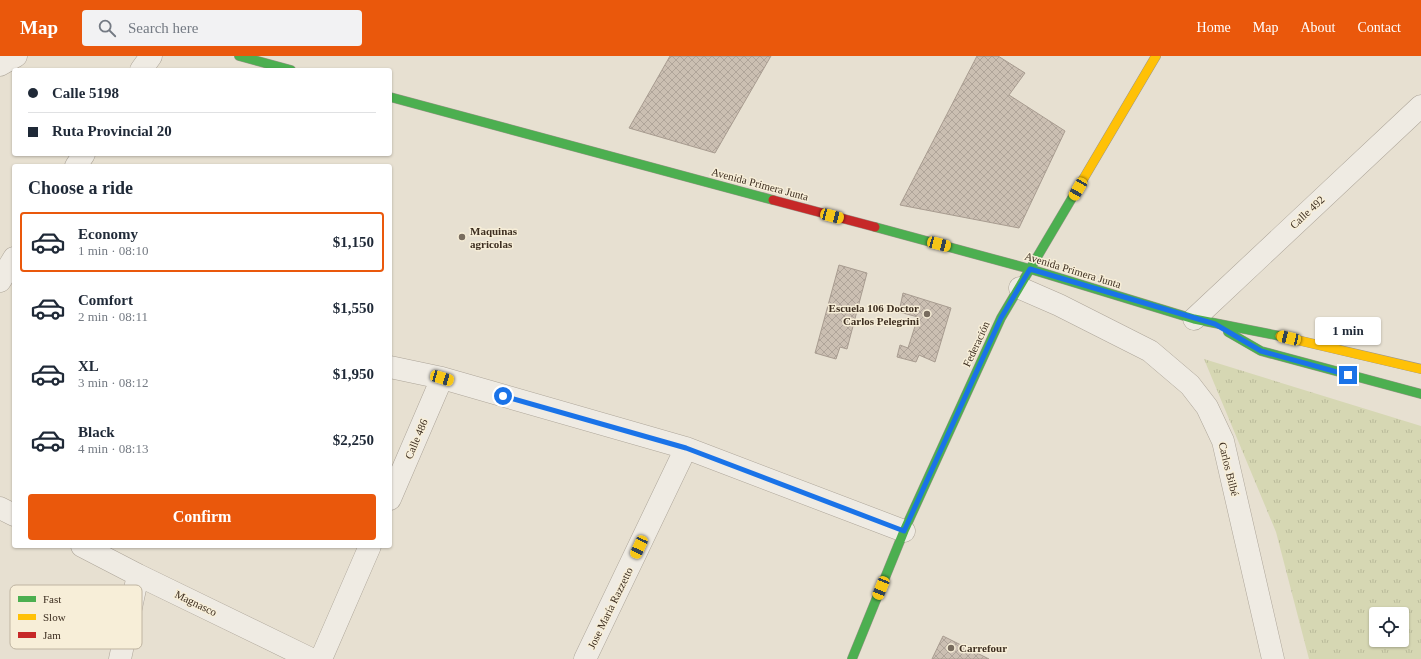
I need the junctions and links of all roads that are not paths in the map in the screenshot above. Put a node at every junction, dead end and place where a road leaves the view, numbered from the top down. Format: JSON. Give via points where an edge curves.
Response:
{"nodes":[{"id":1,"x":16,"y":56,"type":"edge"},
{"id":2,"x":150,"y":56,"type":"edge"},
{"id":3,"x":239,"y":56,"type":"edge"},
{"id":4,"x":1156,"y":56,"type":"edge"},
{"id":5,"x":0,"y":65,"type":"edge"},
{"id":6,"x":142,"y":68,"type":"edge"},
{"id":7,"x":284,"y":68,"type":"edge"},
{"id":8,"x":392,"y":98,"type":"edge"},
{"id":9,"x":1421,"y":106,"type":"edge"},
{"id":10,"x":12,"y":261,"type":"edge"},
{"id":11,"x":1030,"y":269,"type":"junction"},
{"id":12,"x":0,"y":282,"type":"edge"},
{"id":13,"x":1020,"y":288,"type":"junction"},
{"id":14,"x":1194,"y":318,"type":"junction"},
{"id":15,"x":1215,"y":324,"type":"junction"},
{"id":16,"x":392,"y":367,"type":"edge"},
{"id":17,"x":1421,"y":369,"type":"edge"},
{"id":18,"x":442,"y":378,"type":"junction"},
{"id":19,"x":1421,"y":394,"type":"edge"},
{"id":20,"x":686,"y":448,"type":"junction"},
{"id":21,"x":392,"y":494,"type":"edge"},
{"id":22,"x":0,"y":508,"type":"edge"},
{"id":23,"x":12,"y":514,"type":"edge"},
{"id":24,"x":904,"y":531,"type":"junction"},
{"id":25,"x":369,"y":548,"type":"edge"},
{"id":26,"x":96,"y":549,"type":"edge"},
{"id":27,"x":138,"y":575,"type":"junction"},
{"id":28,"x":136,"y":585,"type":"edge"},
{"id":29,"x":122,"y":649,"type":"edge"},
{"id":30,"x":120,"y":659,"type":"edge"},
{"id":31,"x":311,"y":659,"type":"edge"},
{"id":32,"x":321,"y":659,"type":"edge"},
{"id":33,"x":585,"y":659,"type":"edge"},
{"id":34,"x":852,"y":659,"type":"edge"},
{"id":35,"x":1273,"y":659,"type":"edge"}],
"edges":[{"from":1,"to":5,"type":"street"},
{"from":2,"to":6,"type":"street"},
{"from":3,"to":7,"type":"main road"},
{"from":4,"to":11,"type":"main road","name":"Federación"},
{"from":8,"to":11,"type":"main road","name":"Avenida Primera Junta"},
{"from":9,"to":14,"type":"street","name":"Calle 492"},
{"from":10,"to":12,"type":"street"},
{"from":11,"to":13,"type":"main road","name":"Federación"},
{"from":11,"to":14,"type":"main road","name":"Avenida Primera Junta"},
{"from":13,"to":24,"type":"main road","name":"Federación","via":[[1001,318]]},
{"from":13,"to":35,"type":"street","name":"Carlos Bilbé","via":[[1150,351],[1190,385],[1207,407],[1223,441]]},
{"from":14,"to":15,"type":"main road","name":"Avenida Primera Junta"},
{"from":15,"to":17,"type":"main road"},
{"from":15,"to":19,"type":"main road","via":[[1261,351]]},
{"from":16,"to":18,"type":"street"},
{"from":18,"to":20,"type":"street"},
{"from":18,"to":21,"type":"street","name":"Calle 486"},
{"from":20,"to":24,"type":"street"},
{"from":20,"to":33,"type":"street","name":"Jose María Razzetto"},
{"from":22,"to":23,"type":"street"},
{"from":24,"to":34,"type":"main road","name":"Federación"},
{"from":25,"to":32,"type":"street"},
{"from":26,"to":27,"type":"street","name":"Magnasco"},
{"from":27,"to":28,"type":"street"},
{"from":27,"to":31,"type":"street","name":"Magnasco"},
{"from":29,"to":30,"type":"street"}]}
